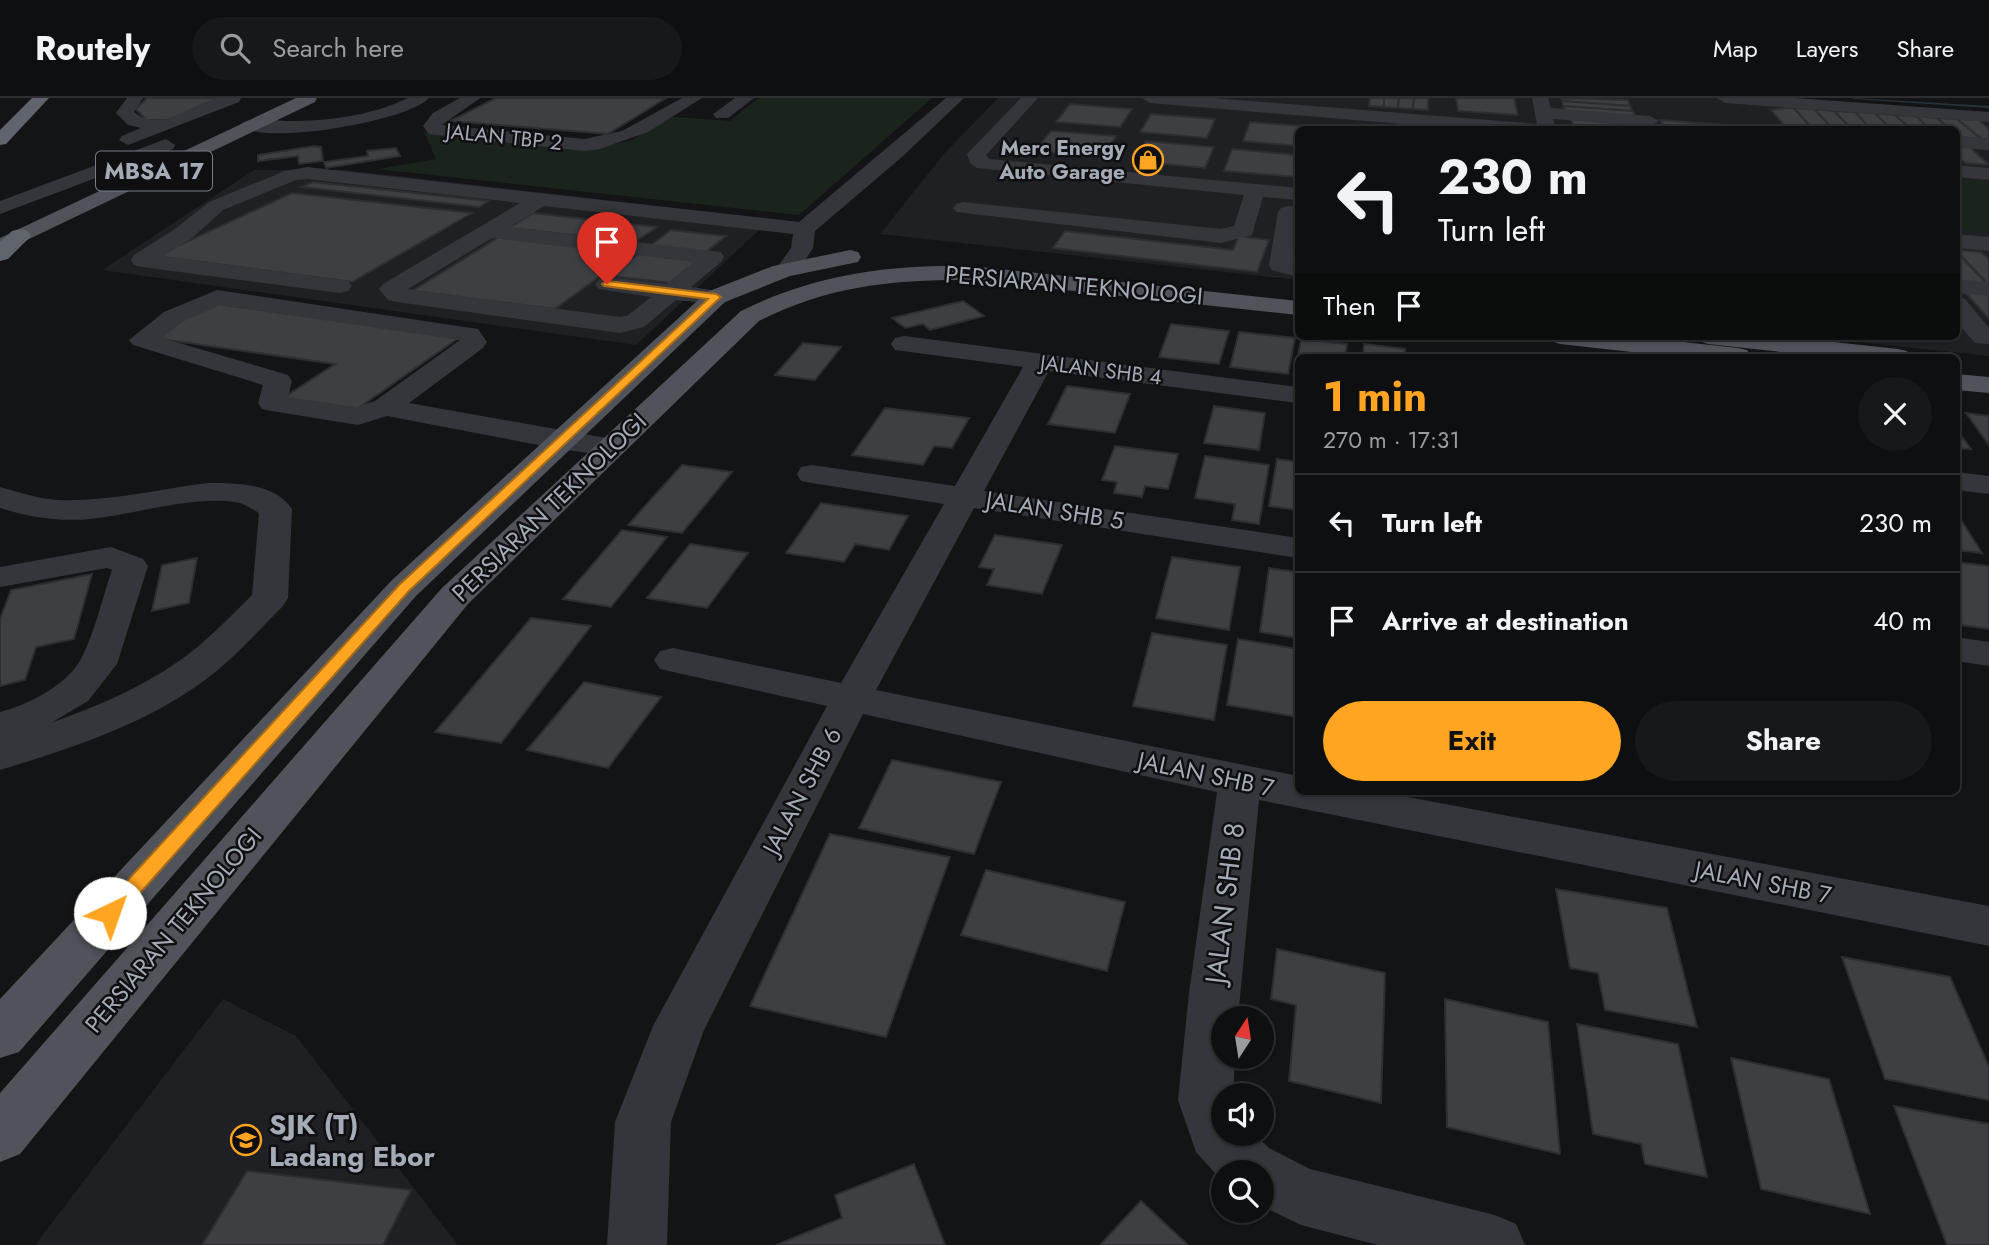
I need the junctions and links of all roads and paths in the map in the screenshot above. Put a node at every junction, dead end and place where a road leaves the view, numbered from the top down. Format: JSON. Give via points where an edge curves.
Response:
{"nodes":[{"id":1,"x":41,"y":98,"type":"edge"},
{"id":2,"x":135,"y":98,"type":"edge"},
{"id":3,"x":233,"y":98,"type":"edge"},
{"id":4,"x":269,"y":98,"type":"edge"},
{"id":5,"x":309,"y":98,"type":"edge"},
{"id":6,"x":421,"y":98,"type":"edge"},
{"id":7,"x":472,"y":98,"type":"edge"},
{"id":8,"x":694,"y":98,"type":"edge"},
{"id":9,"x":746,"y":98,"type":"edge"},
{"id":10,"x":956,"y":98,"type":"edge"},
{"id":11,"x":1030,"y":98,"type":"edge"},
{"id":12,"x":1150,"y":98,"type":"edge"},
{"id":13,"x":1639,"y":98,"type":"edge"},
{"id":14,"x":1947,"y":98,"type":"edge"},
{"id":15,"x":1730,"y":99,"type":"edge"},
{"id":16,"x":1989,"y":101,"type":"edge"},
{"id":17,"x":1248,"y":102,"type":"edge"},
{"id":18,"x":722,"y":114,"type":"dead end"},
{"id":19,"x":1544,"y":114,"type":"edge"},
{"id":20,"x":1747,"y":117,"type":"dead end"},
{"id":21,"x":1989,"y":117,"type":"edge"},
{"id":22,"x":1442,"y":120,"type":"edge"},
{"id":23,"x":328,"y":124,"type":"junction"},
{"id":24,"x":249,"y":125,"type":"junction"},
{"id":25,"x":1652,"y":125,"type":"edge"},
{"id":26,"x":162,"y":136,"type":"junction"},
{"id":27,"x":0,"y":140,"type":"edge"},
{"id":28,"x":338,"y":141,"type":"dead end"},
{"id":29,"x":1960,"y":142,"type":"edge"},
{"id":30,"x":118,"y":144,"type":"dead end"},
{"id":31,"x":1989,"y":144,"type":"edge"},
{"id":32,"x":1960,"y":172,"type":"edge"},
{"id":33,"x":1989,"y":174,"type":"edge"},
{"id":34,"x":1255,"y":190,"type":"junction"},
{"id":35,"x":1295,"y":194,"type":"edge"},
{"id":36,"x":533,"y":204,"type":"junction"},
{"id":37,"x":0,"y":208,"type":"edge"},
{"id":38,"x":963,"y":208,"type":"dead end"},
{"id":39,"x":1295,"y":213,"type":"edge"},
{"id":40,"x":0,"y":219,"type":"edge"},
{"id":41,"x":747,"y":228,"type":"junction"},
{"id":42,"x":488,"y":231,"type":"junction"},
{"id":43,"x":10,"y":241,"type":"edge"},
{"id":44,"x":1960,"y":241,"type":"edge"},
{"id":45,"x":1989,"y":244,"type":"edge"},
{"id":46,"x":806,"y":251,"type":"junction"},
{"id":47,"x":0,"y":254,"type":"edge"},
{"id":48,"x":713,"y":257,"type":"junction"},
{"id":49,"x":1295,"y":269,"type":"edge"},
{"id":50,"x":607,"y":284,"type":"dead end"},
{"id":51,"x":340,"y":286,"type":"dead end"},
{"id":52,"x":1960,"y":286,"type":"edge"},
{"id":53,"x":1989,"y":289,"type":"edge"},
{"id":54,"x":1295,"y":291,"type":"edge"},
{"id":55,"x":671,"y":292,"type":"junction"},
{"id":56,"x":716,"y":297,"type":"junction"},
{"id":57,"x":1295,"y":308,"type":"edge"},
{"id":58,"x":1960,"y":309,"type":"edge"},
{"id":59,"x":1960,"y":335,"type":"edge"},
{"id":60,"x":1986,"y":338,"type":"edge"},
{"id":61,"x":1612,"y":340,"type":"edge"},
{"id":62,"x":1744,"y":340,"type":"edge"},
{"id":63,"x":904,"y":344,"type":"dead end"},
{"id":64,"x":1721,"y":354,"type":"edge"},
{"id":65,"x":1871,"y":354,"type":"edge"},
{"id":66,"x":1040,"y":362,"type":"junction"},
{"id":67,"x":1960,"y":363,"type":"edge"},
{"id":68,"x":1989,"y":367,"type":"edge"},
{"id":69,"x":1960,"y":382,"type":"edge"},
{"id":70,"x":1989,"y":385,"type":"edge"},
{"id":71,"x":1295,"y":396,"type":"edge"},
{"id":72,"x":385,"y":407,"type":"junction"},
{"id":73,"x":559,"y":440,"type":"junction"},
{"id":74,"x":612,"y":447,"type":"junction"},
{"id":75,"x":812,"y":474,"type":"dead end"},
{"id":76,"x":1960,"y":481,"type":"edge"},
{"id":77,"x":1989,"y":485,"type":"edge"},
{"id":78,"x":965,"y":496,"type":"junction"},
{"id":79,"x":0,"y":497,"type":"edge"},
{"id":80,"x":1295,"y":548,"type":"edge"},
{"id":81,"x":0,"y":577,"type":"edge"},
{"id":82,"x":1960,"y":650,"type":"edge"},
{"id":83,"x":1989,"y":654,"type":"edge"},
{"id":84,"x":673,"y":660,"type":"dead end"},
{"id":85,"x":851,"y":699,"type":"junction"},
{"id":86,"x":0,"y":726,"type":"edge"},
{"id":87,"x":0,"y":755,"type":"edge"},
{"id":88,"x":1240,"y":781,"type":"junction"},
{"id":89,"x":1295,"y":792,"type":"edge"},
{"id":90,"x":1312,"y":795,"type":"edge"},
{"id":91,"x":1989,"y":926,"type":"edge"},
{"id":92,"x":0,"y":1035,"type":"edge"},
{"id":93,"x":0,"y":1135,"type":"edge"},
{"id":94,"x":1242,"y":1160,"type":"edge"},
{"id":95,"x":1274,"y":1181,"type":"edge"},
{"id":96,"x":637,"y":1245,"type":"edge"},
{"id":97,"x":1495,"y":1245,"type":"edge"}],
"edges":[{"from":1,"to":27,"type":"highway"},
{"from":2,"to":26,"type":"street","via":[[125,113]]},
{"from":3,"to":26,"type":"street"},
{"from":4,"to":26,"type":"main road","number":"MBSA 17"},
{"from":5,"to":24,"type":"main road","number":"MBSA 17"},
{"from":6,"to":23,"type":"street","via":[[392,111]]},
{"from":7,"to":8,"type":"street","name":"JALAN TBP 2","via":[[439,117],[432,126],[435,130],[584,145],[608,143],[629,136]]},
{"from":9,"to":18,"type":"street"},
{"from":10,"to":46,"type":"street","via":[[895,153]]},
{"from":11,"to":34,"type":"street","via":[[977,159],[984,164]]},
{"from":12,"to":17,"type":"street"},
{"from":13,"to":25,"type":"street"},
{"from":14,"to":16,"type":"street"},
{"from":15,"to":20,"type":"street"},
{"from":15,"to":21,"type":"street"},
{"from":17,"to":22,"type":"street"},
{"from":19,"to":22,"type":"street"},
{"from":19,"to":25,"type":"street"},
{"from":23,"to":24,"type":"street"},
{"from":23,"to":28,"type":"street"},
{"from":24,"to":43,"type":"main road","number":"MBSA 17"},
{"from":26,"to":30,"type":"street"},
{"from":26,"to":37,"type":"street"},
{"from":26,"to":40,"type":"main road","number":"MBSA 17"},
{"from":29,"to":31,"type":"street"},
{"from":32,"to":33,"type":"street"},
{"from":34,"to":35,"type":"street"},
{"from":34,"to":38,"type":"street","via":[[1244,230],[1221,236]]},
{"from":36,"to":41,"type":"street"},
{"from":36,"to":42,"type":"street"},
{"from":36,"to":51,"type":"street","via":[[322,174],[292,175],[216,205],[183,234],[142,260]]},
{"from":39,"to":49,"type":"street","via":[[1288,212],[1280,265]]},
{"from":41,"to":46,"type":"street"},
{"from":41,"to":48,"type":"street"},
{"from":42,"to":48,"type":"street"},
{"from":42,"to":55,"type":"street","via":[[391,289],[397,295],[620,325],[635,322]]},
{"from":43,"to":47,"type":"highway"},
{"from":44,"to":45,"type":"street"},
{"from":46,"to":54,"type":"main road","name":"PERSIARAN TEKNOLOGI","via":[[970,255]]},
{"from":46,"to":56,"type":"main road","name":"PERSIARAN TEKNOLOGI"},
{"from":48,"to":55,"type":"street"},
{"from":50,"to":55,"type":"street"},
{"from":52,"to":53,"type":"street"},
{"from":55,"to":56,"type":"street"},
{"from":56,"to":73,"type":"main road","name":"PERSIARAN TEKNOLOGI"},
{"from":57,"to":74,"type":"main road","name":"PERSIARAN TEKNOLOGI","via":[[971,273],[866,276],[818,287],[750,316]]},
{"from":58,"to":60,"type":"street"},
{"from":59,"to":60,"type":"street"},
{"from":61,"to":64,"type":"main road"},
{"from":62,"to":65,"type":"main road"},
{"from":63,"to":66,"type":"street","name":"JALAN SHB 4"},
{"from":66,"to":71,"type":"street","name":"JALAN SHB 4"},
{"from":66,"to":78,"type":"street","name":"JALAN SHB 6"},
{"from":67,"to":68,"type":"main road"},
{"from":69,"to":70,"type":"main road"},
{"from":72,"to":72,"type":"street","via":[[474,342],[470,334],[217,298],[173,317],[142,340],[278,381],[272,404],[358,416]]},
{"from":72,"to":73,"type":"street"},
{"from":73,"to":74,"type":"street"},
{"from":73,"to":92,"type":"main road","name":"PERSIARAN TEKNOLOGI","via":[[404,588]]},
{"from":74,"to":93,"type":"main road","name":"PERSIARAN TEKNOLOGI","via":[[455,596]]},
{"from":75,"to":78,"type":"street","name":"JALAN SHB 5"},
{"from":76,"to":77,"type":"street"},
{"from":78,"to":80,"type":"street","name":"JALAN SHB 5"},
{"from":78,"to":85,"type":"street","name":"JALAN SHB 6"},
{"from":79,"to":87,"type":"street","via":[[20,506],[52,509],[241,492],[276,509],[270,598],[219,649],[179,680],[70,733]]},
{"from":81,"to":86,"type":"street","via":[[111,557],[131,566],[98,664],[74,692],[25,720]]},
{"from":82,"to":83,"type":"street"},
{"from":84,"to":85,"type":"street","name":"JALAN SHB 7"},
{"from":85,"to":88,"type":"street","name":"JALAN SHB 7"},
{"from":85,"to":96,"type":"street","name":"JALAN SHB 6","via":[[679,1026],[643,1122]]},
{"from":88,"to":89,"type":"street","name":"JALAN SHB 7"},
{"from":88,"to":94,"type":"street","name":"JALAN SHB 8","via":[[1205,1100],[1216,1133]]},
{"from":90,"to":91,"type":"street","name":"JALAN SHB 7"},
{"from":95,"to":97,"type":"street","name":"JALAN SHB 8","via":[[1301,1196]]}]}
